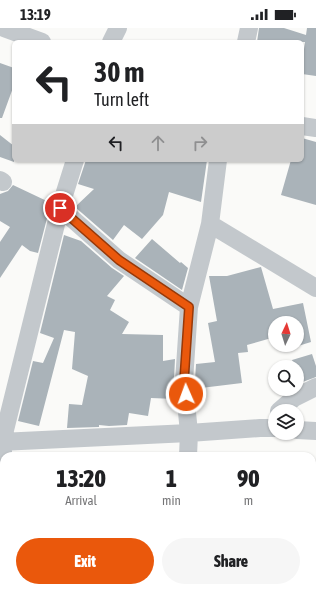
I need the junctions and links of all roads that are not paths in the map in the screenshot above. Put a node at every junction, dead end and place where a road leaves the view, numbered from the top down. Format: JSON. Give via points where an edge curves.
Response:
{"nodes":[{"id":1,"x":4,"y":28,"type":"edge"},
{"id":2,"x":118,"y":28,"type":"edge"},
{"id":3,"x":250,"y":28,"type":"edge"},
{"id":4,"x":37,"y":40,"type":"edge"},
{"id":5,"x":112,"y":40,"type":"edge"},
{"id":6,"x":247,"y":40,"type":"edge"},
{"id":7,"x":304,"y":126,"type":"edge"},
{"id":8,"x":316,"y":128,"type":"edge"},
{"id":9,"x":74,"y":162,"type":"edge"},
{"id":10,"x":218,"y":162,"type":"edge"},
{"id":11,"x":60,"y":208,"type":"junction"},
{"id":12,"x":210,"y":224,"type":"junction"},
{"id":13,"x":316,"y":288,"type":"edge"},
{"id":14,"x":189,"y":307,"type":"junction"},
{"id":15,"x":316,"y":387,"type":"edge"},
{"id":16,"x":287,"y":404,"type":"edge"},
{"id":17,"x":267,"y":428,"type":"edge"},
{"id":18,"x":304,"y":430,"type":"edge"},
{"id":19,"x":316,"y":430,"type":"edge"},
{"id":20,"x":189,"y":433,"type":"junction"},
{"id":21,"x":1,"y":442,"type":"edge"},
{"id":22,"x":2,"y":452,"type":"edge"},
{"id":23,"x":188,"y":452,"type":"edge"}],
"edges":[{"from":1,"to":4,"type":"street"},
{"from":2,"to":5,"type":"street"},
{"from":3,"to":6,"type":"street"},
{"from":7,"to":8,"type":"street"},
{"from":9,"to":11,"type":"street"},
{"from":10,"to":12,"type":"street"},
{"from":11,"to":14,"type":"street","via":[[119,260]]},
{"from":11,"to":21,"type":"street"},
{"from":12,"to":13,"type":"street"},
{"from":12,"to":14,"type":"street"},
{"from":14,"to":20,"type":"street","via":[[184,381]]},
{"from":15,"to":16,"type":"street"},
{"from":17,"to":20,"type":"street"},
{"from":18,"to":19,"type":"street"},
{"from":20,"to":21,"type":"street"},
{"from":20,"to":23,"type":"street"},
{"from":21,"to":22,"type":"street"}]}
